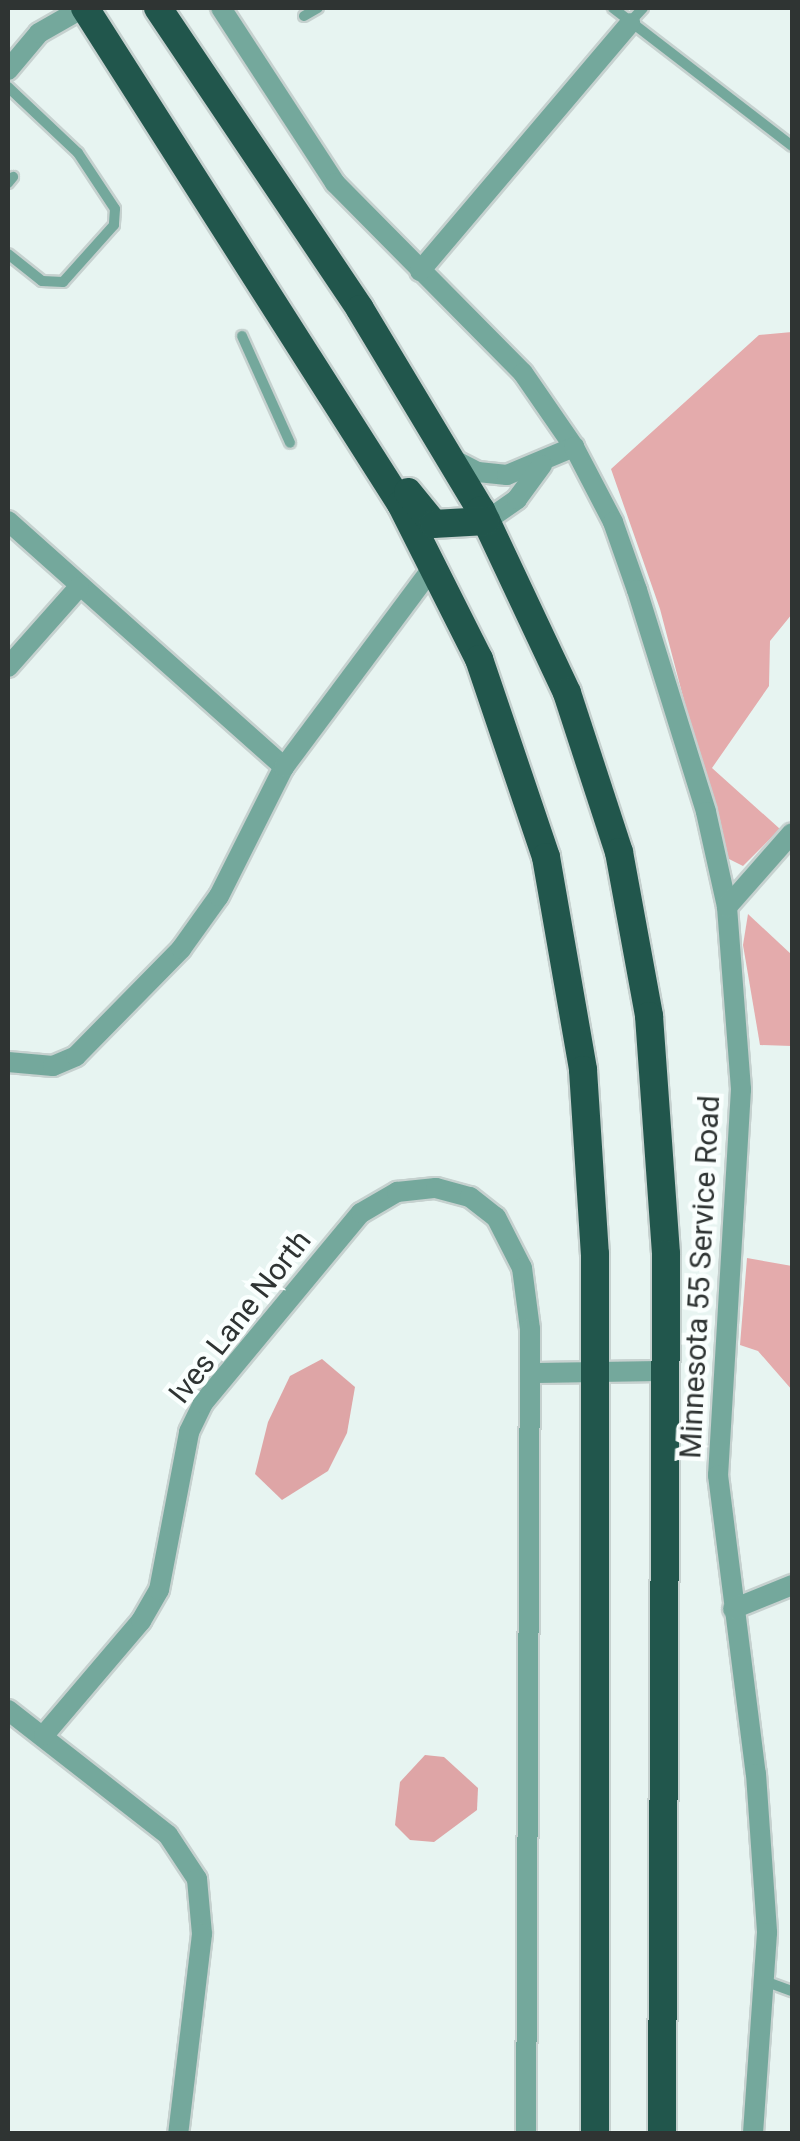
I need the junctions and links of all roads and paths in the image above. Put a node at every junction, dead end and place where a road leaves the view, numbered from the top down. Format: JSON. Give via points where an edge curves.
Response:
{"nodes":[{"id":1,"x":84,"y":8,"type":"edge"},
{"id":2,"x":158,"y":8,"type":"edge"},
{"id":3,"x":220,"y":8,"type":"edge"},
{"id":4,"x":318,"y":8,"type":"edge"},
{"id":5,"x":614,"y":8,"type":"edge"},
{"id":6,"x":636,"y":15,"type":"edge"},
{"id":7,"x":304,"y":16,"type":"dead end"},
{"id":8,"x":8,"y":70,"type":"edge"},
{"id":9,"x":8,"y":87,"type":"edge"},
{"id":10,"x":792,"y":146,"type":"edge"},
{"id":11,"x":8,"y":254,"type":"edge"},
{"id":12,"x":420,"y":271,"type":"junction"},
{"id":13,"x":242,"y":336,"type":"dead end"},
{"id":14,"x":304,"y":350,"type":"junction"},
{"id":15,"x":290,"y":443,"type":"dead end"},
{"id":16,"x":574,"y":447,"type":"junction"},
{"id":17,"x":452,"y":459,"type":"junction"},
{"id":18,"x":542,"y":465,"type":"junction"},
{"id":19,"x":8,"y":521,"type":"edge"},
{"id":20,"x":486,"y":522,"type":"junction"},
{"id":21,"x":433,"y":567,"type":"junction"},
{"id":22,"x":80,"y":587,"type":"junction"},
{"id":23,"x":8,"y":667,"type":"edge"},
{"id":24,"x":284,"y":767,"type":"junction"},
{"id":25,"x":792,"y":833,"type":"edge"},
{"id":26,"x":727,"y":907,"type":"junction"},
{"id":27,"x":8,"y":1062,"type":"edge"},
{"id":28,"x":665,"y":1370,"type":"junction"},
{"id":29,"x":595,"y":1372,"type":"junction"},
{"id":30,"x":530,"y":1373,"type":"junction"},
{"id":31,"x":792,"y":1585,"type":"edge"},
{"id":32,"x":733,"y":1609,"type":"junction"},
{"id":33,"x":8,"y":1710,"type":"edge"},
{"id":34,"x":44,"y":1735,"type":"junction"},
{"id":35,"x":767,"y":1982,"type":"junction"},
{"id":36,"x":792,"y":1991,"type":"edge"},
{"id":37,"x":178,"y":2134,"type":"edge"},
{"id":38,"x":526,"y":2134,"type":"edge"},
{"id":39,"x":595,"y":2134,"type":"edge"},
{"id":40,"x":662,"y":2134,"type":"edge"},
{"id":41,"x":754,"y":2134,"type":"edge"}],
"edges":[{"from":1,"to":8,"type":"street","via":[[39,33]]},
{"from":1,"to":14,"type":"highway"},
{"from":2,"to":17,"type":"highway"},
{"from":3,"to":12,"type":"street","name":"Minnesota 55 Service Road","via":[[335,182]]},
{"from":4,"to":7,"type":"lane"},
{"from":5,"to":6,"type":"lane"},
{"from":6,"to":10,"type":"lane"},
{"from":6,"to":12,"type":"street"},
{"from":9,"to":11,"type":"lane","via":[[78,153],[114,209],[114,225],[62,282],[42,281]]},
{"from":12,"to":16,"type":"street","name":"Minnesota 55 Service Road","via":[[523,373]]},
{"from":13,"to":15,"type":"lane"},
{"from":14,"to":20,"type":"highway","via":[[319,352],[329,364],[434,524]]},
{"from":14,"to":21,"type":"highway","via":[[367,445]]},
{"from":16,"to":18,"type":"street"},
{"from":16,"to":26,"type":"street","name":"Minnesota 55 Service Road","via":[[613,522],[637,590],[706,812]]},
{"from":17,"to":18,"type":"street","via":[[478,472],[507,475]]},
{"from":17,"to":20,"type":"highway"},
{"from":18,"to":20,"type":"street","via":[[517,499]]},
{"from":19,"to":22,"type":"street"},
{"from":20,"to":28,"type":"highway","via":[[567,693],[614,836],[637,934],[663,1176]]},
{"from":21,"to":24,"type":"street"},
{"from":21,"to":29,"type":"highway","via":[[496,701],[546,856],[583,1070]]},
{"from":22,"to":23,"type":"street"},
{"from":22,"to":24,"type":"street"},
{"from":24,"to":27,"type":"street","via":[[219,896],[181,949],[76,1056],[29,1068]]},
{"from":25,"to":26,"type":"street"},
{"from":26,"to":32,"type":"street","name":"Minnesota 55 Service Road","via":[[742,1090],[718,1475]]},
{"from":28,"to":29,"type":"street"},
{"from":28,"to":40,"type":"highway"},
{"from":29,"to":30,"type":"street"},
{"from":29,"to":39,"type":"highway"},
{"from":30,"to":34,"type":"street","name":"Ives Lane North","via":[[522,1268],[496,1217],[470,1197],[436,1188],[396,1192],[361,1212],[203,1403],[188,1432],[159,1590],[141,1622]]},
{"from":30,"to":38,"type":"street","name":"Ives Lane North"},
{"from":31,"to":32,"type":"street"},
{"from":32,"to":35,"type":"street","name":"Minnesota 55 Service Road","via":[[762,1833]]},
{"from":33,"to":34,"type":"street"},
{"from":34,"to":37,"type":"street","via":[[168,1835],[197,1879],[202,1934]]},
{"from":35,"to":36,"type":"lane"},
{"from":35,"to":41,"type":"street","name":"Minnesota 55 Service Road"}]}
